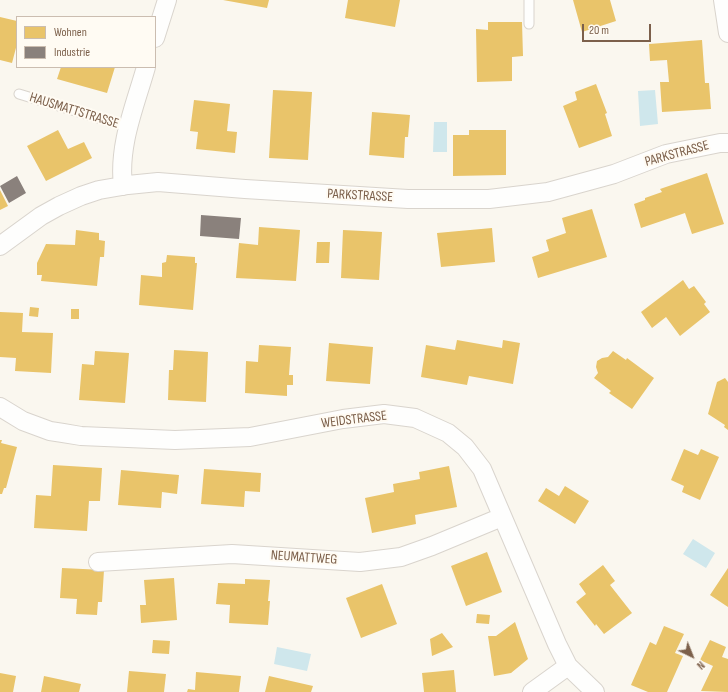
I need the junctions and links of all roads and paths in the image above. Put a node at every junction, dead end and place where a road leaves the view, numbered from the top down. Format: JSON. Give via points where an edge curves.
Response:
{"nodes":[{"id":1,"x":167,"y":0,"type":"edge"},
{"id":2,"x":529,"y":0,"type":"edge"},
{"id":3,"x":725,"y":7,"type":"edge"},
{"id":4,"x":529,"y":24,"type":"dead end"},
{"id":5,"x":728,"y":33,"type":"edge"},
{"id":6,"x":156,"y":35,"type":"edge"},
{"id":7,"x":146,"y":68,"type":"edge"},
{"id":8,"x":19,"y":94,"type":"dead end"},
{"id":9,"x":128,"y":128,"type":"junction"},
{"id":10,"x":728,"y":143,"type":"edge"},
{"id":11,"x":123,"y":186,"type":"junction"},
{"id":12,"x":0,"y":246,"type":"edge"},
{"id":13,"x":0,"y":407,"type":"edge"},
{"id":14,"x":502,"y":517,"type":"junction"},
{"id":15,"x":98,"y":562,"type":"dead end"},
{"id":16,"x":568,"y":666,"type":"junction"},
{"id":17,"x":532,"y":692,"type":"edge"},
{"id":18,"x":595,"y":692,"type":"edge"}],
"edges":[{"from":1,"to":6,"type":"street"},
{"from":2,"to":4,"type":"lane"},
{"from":3,"to":5,"type":"street"},
{"from":7,"to":9,"type":"street","name":"HAUSMATTSTRASSE"},
{"from":8,"to":9,"type":"lane","name":"HAUSMATTSTRASSE"},
{"from":9,"to":11,"type":"street","name":"HAUSMATTSTRASSE","via":[[123,150]]},
{"from":10,"to":11,"type":"street","name":"PARKSTRASSE","via":[[720,142],[666,154],[614,174],[548,192],[489,199],[408,199],[245,190],[158,182]]},
{"from":11,"to":12,"type":"street","name":"PARKSTRASSE","via":[[99,190],[59,206],[36,219]]},
{"from":13,"to":14,"type":"street","name":"WEIDSTRASSE","via":[[24,421],[63,434],[175,440],[250,437],[384,414],[415,418],[448,433],[465,447],[482,469]]},
{"from":14,"to":15,"type":"street","name":"NEUMATTWEG","via":[[401,557],[360,562],[232,554]]},
{"from":14,"to":16,"type":"street","name":"WEIDSTRASSE"},
{"from":16,"to":17,"type":"street"},
{"from":16,"to":18,"type":"street","name":"WEIDSTRASSE"}]}
